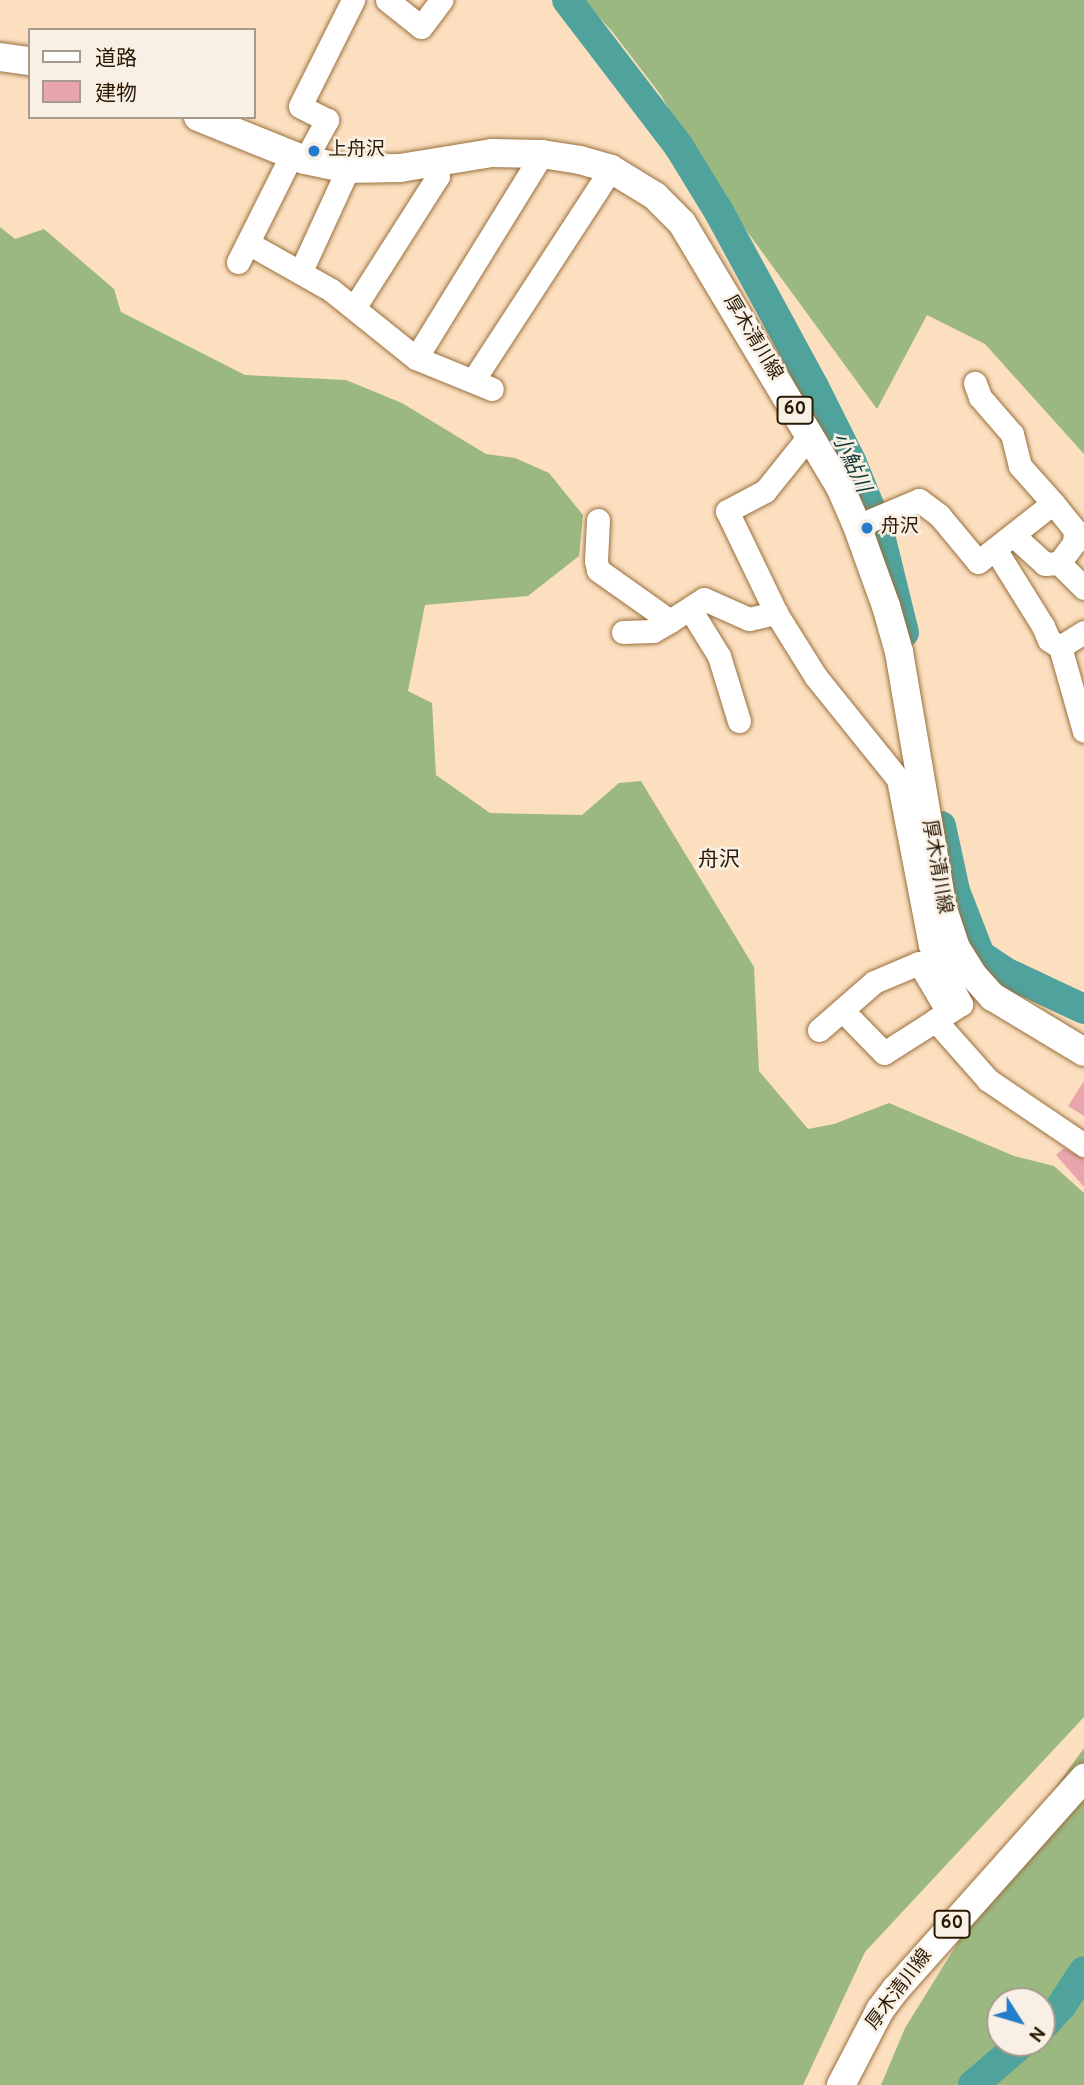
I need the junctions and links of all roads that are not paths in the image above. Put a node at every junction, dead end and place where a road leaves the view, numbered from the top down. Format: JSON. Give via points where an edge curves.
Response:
{"nodes":[{"id":1,"x":353,"y":0,"type":"edge"},
{"id":2,"x":387,"y":0,"type":"edge"},
{"id":3,"x":440,"y":0,"type":"edge"},
{"id":4,"x":0,"y":57,"type":"edge"},
{"id":5,"x":28,"y":61,"type":"edge"},
{"id":6,"x":203,"y":119,"type":"edge"},
{"id":7,"x":542,"y":154,"type":"junction"},
{"id":8,"x":298,"y":158,"type":"junction"},
{"id":9,"x":438,"y":162,"type":"junction"},
{"id":10,"x":348,"y":169,"type":"junction"},
{"id":11,"x":611,"y":169,"type":"junction"},
{"id":12,"x":301,"y":271,"type":"junction"},
{"id":13,"x":354,"y":308,"type":"junction"},
{"id":14,"x":416,"y":358,"type":"junction"},
{"id":15,"x":975,"y":383,"type":"dead end"},
{"id":16,"x":810,"y":435,"type":"junction"},
{"id":17,"x":1053,"y":503,"type":"junction"},
{"id":18,"x":598,"y":520,"type":"dead end"},
{"id":19,"x":863,"y":524,"type":"junction"},
{"id":20,"x":1013,"y":535,"type":"junction"},
{"id":21,"x":995,"y":549,"type":"junction"},
{"id":22,"x":1059,"y":563,"type":"junction"},
{"id":23,"x":1084,"y":588,"type":"edge"},
{"id":24,"x":776,"y":613,"type":"junction"},
{"id":25,"x":680,"y":615,"type":"junction"},
{"id":26,"x":623,"y":632,"type":"dead end"},
{"id":27,"x":1084,"y":632,"type":"edge"},
{"id":28,"x":1060,"y":648,"type":"junction"},
{"id":29,"x":739,"y":721,"type":"dead end"},
{"id":30,"x":1084,"y":731,"type":"edge"},
{"id":31,"x":933,"y":910,"type":"junction"},
{"id":32,"x":843,"y":1011,"type":"junction"},
{"id":33,"x":942,"y":1016,"type":"junction"},
{"id":34,"x":819,"y":1030,"type":"dead end"},
{"id":35,"x":1084,"y":1052,"type":"edge"},
{"id":36,"x":1084,"y":1145,"type":"edge"},
{"id":37,"x":1084,"y":1778,"type":"edge"},
{"id":38,"x":841,"y":2085,"type":"edge"}],
"edges":[{"from":1,"to":8,"type":"street","via":[[300,106],[327,120]]},
{"from":2,"to":3,"type":"street","via":[[421,27]]},
{"from":4,"to":5,"type":"main road"},
{"from":6,"to":8,"type":"main road","name":"厚木清川線","number":"60"},
{"from":7,"to":9,"type":"main road","name":"厚木清川線","number":"60","via":[[492,153]]},
{"from":7,"to":11,"type":"main road","name":"厚木清川線","number":"60"},
{"from":7,"to":14,"type":"street"},
{"from":8,"to":10,"type":"main road","name":"厚木清川線","number":"60"},
{"from":8,"to":12,"type":"street","via":[[243,253]]},
{"from":9,"to":10,"type":"main road","name":"厚木清川線","number":"60","via":[[368,171]]},
{"from":9,"to":13,"type":"street","via":[[438,176]]},
{"from":10,"to":12,"type":"street"},
{"from":11,"to":14,"type":"street","via":[[483,384]]},
{"from":11,"to":16,"type":"main road","name":"厚木清川線","number":"60","via":[[654,196],[682,223]]},
{"from":12,"to":13,"type":"street"},
{"from":13,"to":14,"type":"street"},
{"from":15,"to":17,"type":"street","via":[[979,397],[1012,435],[1020,466]]},
{"from":16,"to":19,"type":"main road","name":"厚木清川線","number":"60"},
{"from":16,"to":24,"type":"street","via":[[765,491],[727,511]]},
{"from":17,"to":20,"type":"street"},
{"from":17,"to":22,"type":"street","via":[[1075,530],[1074,543]]},
{"from":18,"to":25,"type":"street","via":[[598,570]]},
{"from":19,"to":21,"type":"street","via":[[919,500],[939,515],[978,562]]},
{"from":19,"to":31,"type":"main road","name":"厚木清川線","number":"60","via":[[899,652]]},
{"from":20,"to":21,"type":"street"},
{"from":20,"to":22,"type":"street","via":[[1045,564]]},
{"from":21,"to":28,"type":"street","via":[[1049,640]]},
{"from":22,"to":23,"type":"street"},
{"from":24,"to":25,"type":"street","via":[[749,619],[704,599]]},
{"from":24,"to":31,"type":"street","via":[[816,677],[898,779]]},
{"from":25,"to":26,"type":"street","via":[[653,631]]},
{"from":25,"to":29,"type":"street","via":[[719,656]]},
{"from":27,"to":28,"type":"street"},
{"from":28,"to":30,"type":"street"},
{"from":31,"to":33,"type":"street","via":[[930,945],[961,1004]]},
{"from":31,"to":35,"type":"main road","name":"厚木清川線","number":"60","via":[[985,989]]},
{"from":32,"to":33,"type":"street","via":[[884,1053]]},
{"from":32,"to":33,"type":"street","via":[[874,982],[919,963]]},
{"from":32,"to":34,"type":"street"},
{"from":33,"to":36,"type":"street","via":[[988,1080]]},
{"from":37,"to":38,"type":"main road","name":"厚木清川線","number":"60","via":[[896,1989]]}]}
